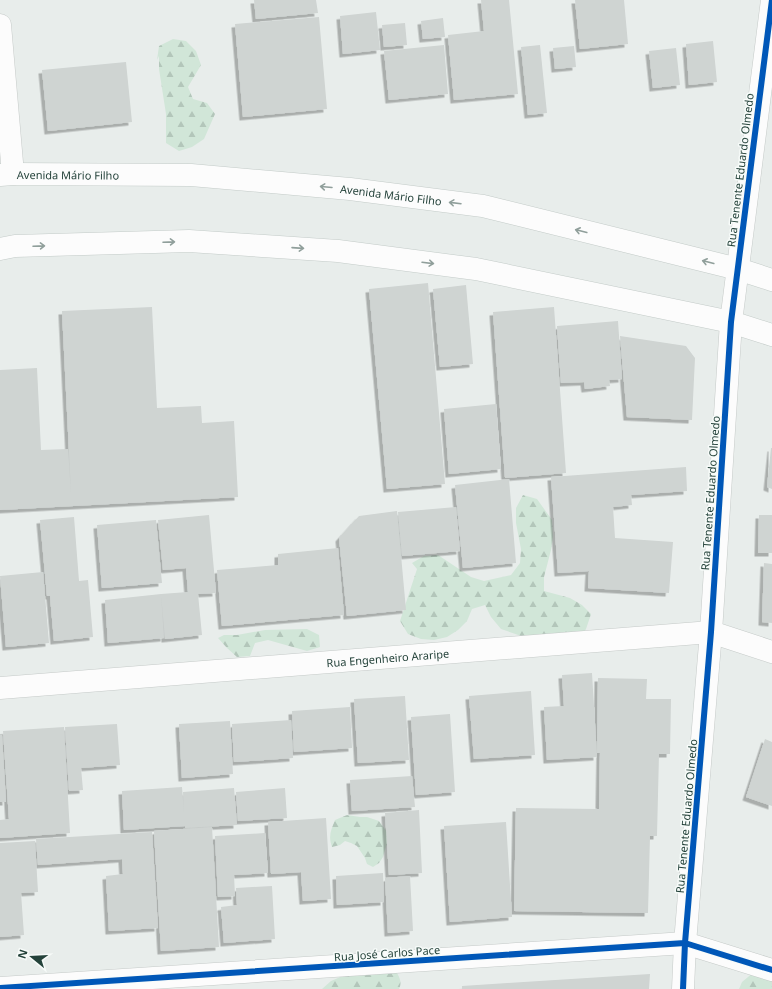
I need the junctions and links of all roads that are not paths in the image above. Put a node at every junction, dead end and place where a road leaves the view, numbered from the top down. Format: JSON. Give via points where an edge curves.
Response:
{"nodes":[{"id":1,"x":772,"y":0,"type":"edge"},
{"id":2,"x":0,"y":25,"type":"edge"},
{"id":3,"x":6,"y":175,"type":"edge"},
{"id":4,"x":0,"y":249,"type":"edge"},
{"id":5,"x":738,"y":269,"type":"junction"},
{"id":6,"x":772,"y":280,"type":"edge"},
{"id":7,"x":731,"y":322,"type":"junction"},
{"id":8,"x":772,"y":335,"type":"edge"},
{"id":9,"x":711,"y":632,"type":"junction"},
{"id":10,"x":772,"y":652,"type":"edge"},
{"id":11,"x":0,"y":688,"type":"edge"},
{"id":12,"x":685,"y":943,"type":"junction"},
{"id":13,"x":772,"y":970,"type":"edge"},
{"id":14,"x":0,"y":988,"type":"edge"},
{"id":15,"x":683,"y":989,"type":"edge"}],
"edges":[{"from":1,"to":5,"type":"street","name":"Rua Tenente Eduardo Olmedo"},
{"from":2,"to":3,"type":"street"},
{"from":5,"to":3,"type":"street","name":"Avenida Mário Filho","one_way":true,"via":[[475,205],[350,189],[191,175]]},
{"from":4,"to":7,"type":"street","one_way":true,"via":[[15,246],[189,241],[338,251],[476,269]]},
{"from":5,"to":6,"type":"street","name":"Avenida Mário Filho"},
{"from":5,"to":7,"type":"street","name":"Rua Tenente Eduardo Olmedo"},
{"from":7,"to":8,"type":"street"},
{"from":7,"to":9,"type":"street","name":"Rua Tenente Eduardo Olmedo"},
{"from":9,"to":10,"type":"street","name":"Rua Engenheiro Araripe"},
{"from":9,"to":11,"type":"street","name":"Rua Engenheiro Araripe"},
{"from":9,"to":12,"type":"street","name":"Rua Tenente Eduardo Olmedo"},
{"from":12,"to":13,"type":"street","name":"Rua José Carlos Pace"},
{"from":12,"to":14,"type":"street","name":"Rua José Carlos Pace"},
{"from":12,"to":15,"type":"street","name":"Rua Tenente Eduardo Olmedo"}]}
